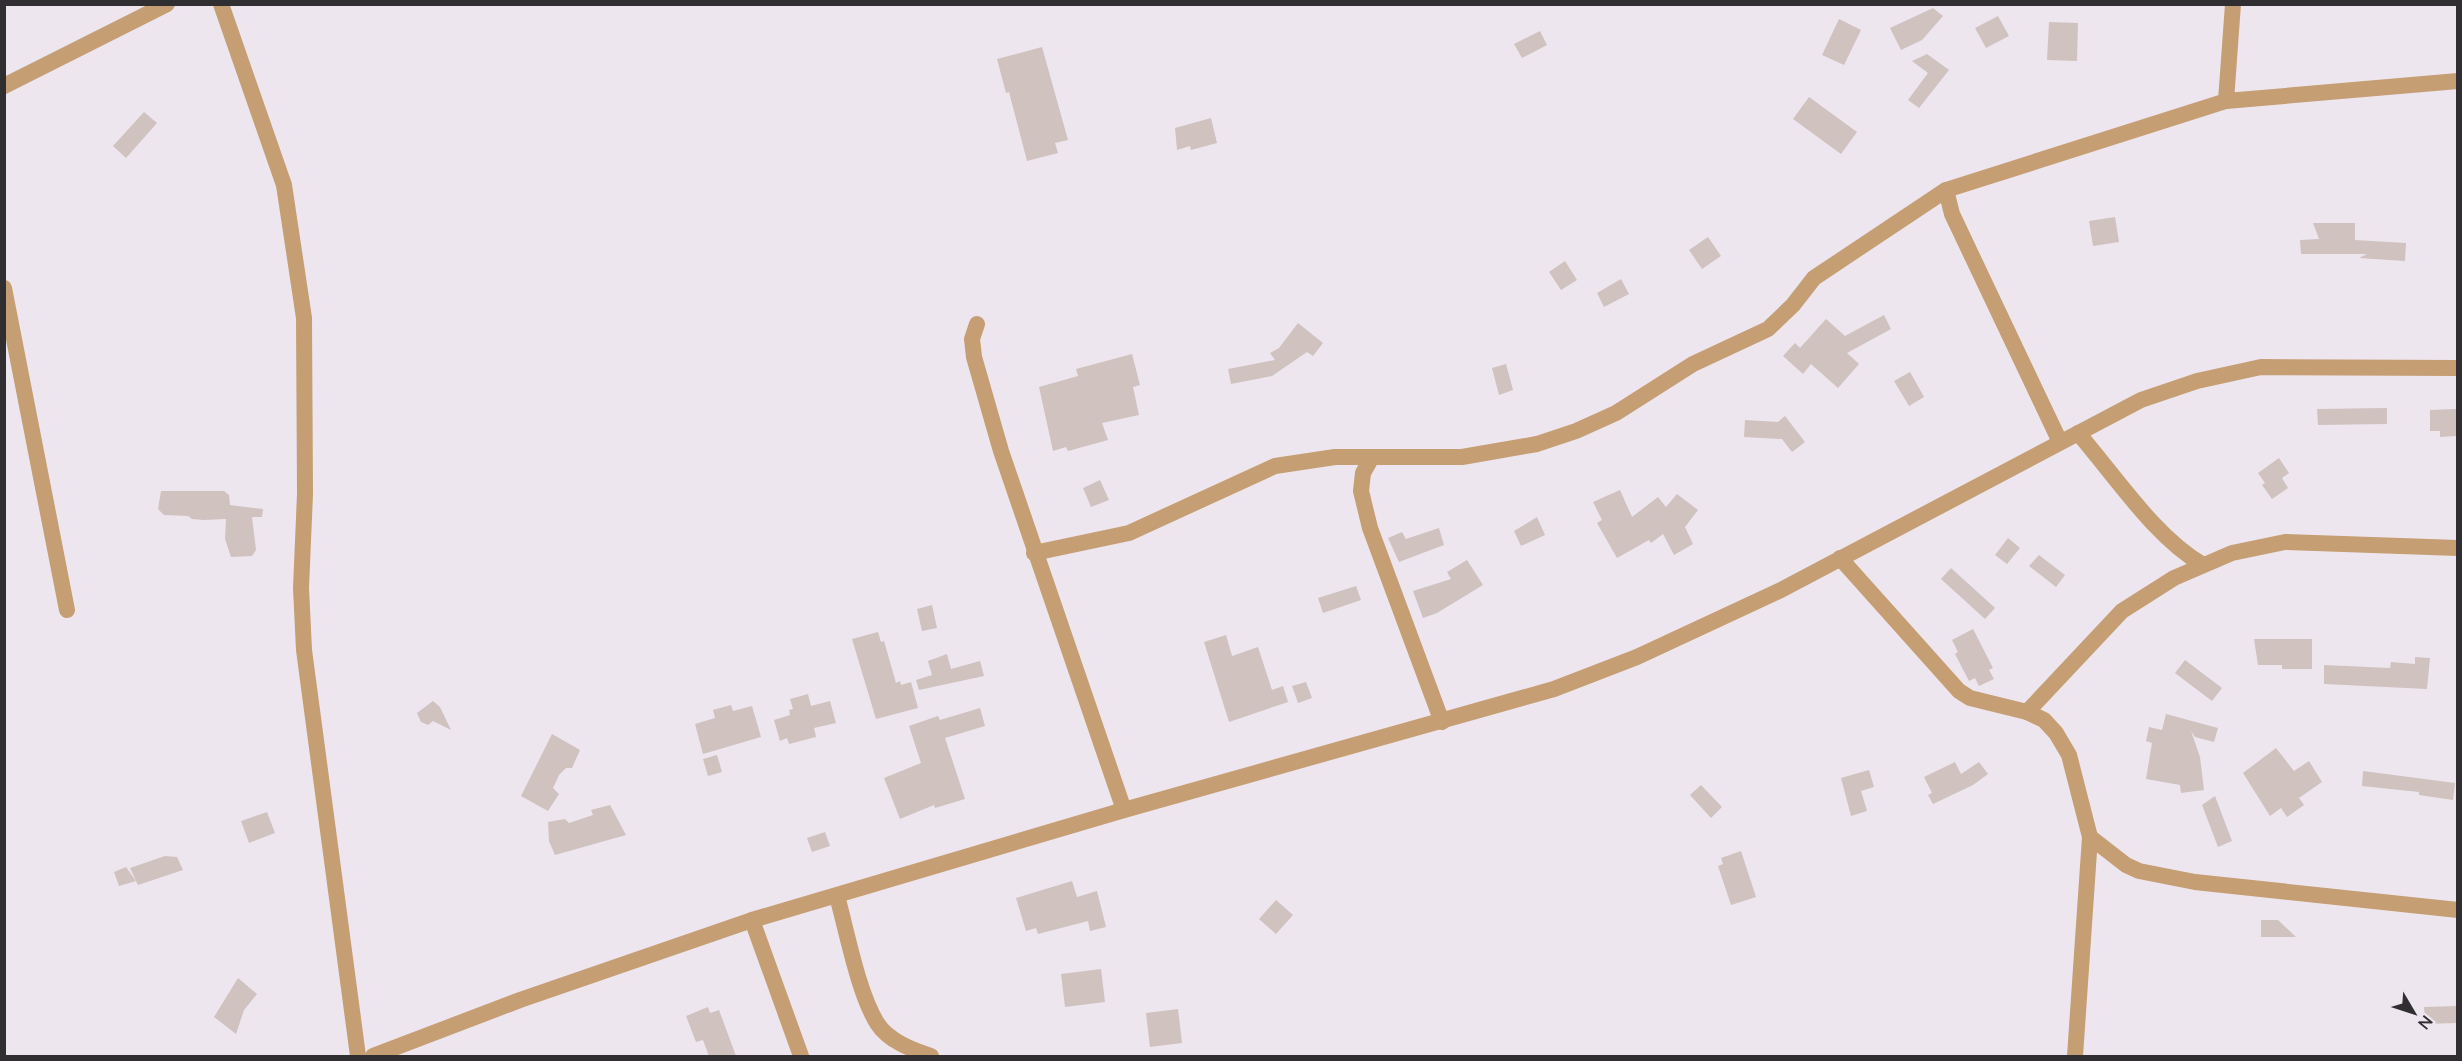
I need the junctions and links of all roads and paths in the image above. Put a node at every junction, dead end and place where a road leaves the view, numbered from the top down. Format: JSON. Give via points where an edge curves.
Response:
{"nodes":[{"id":1,"x":167,"y":4,"type":"edge"},
{"id":2,"x":221,"y":4,"type":"edge"},
{"id":3,"x":2233,"y":4,"type":"edge"},
{"id":4,"x":2457,"y":81,"type":"edge"},
{"id":5,"x":4,"y":86,"type":"edge"},
{"id":6,"x":2226,"y":101,"type":"junction"},
{"id":7,"x":1946,"y":190,"type":"junction"},
{"id":8,"x":4,"y":288,"type":"edge"},
{"id":9,"x":977,"y":324,"type":"dead end"},
{"id":10,"x":2457,"y":368,"type":"edge"},
{"id":11,"x":2078,"y":433,"type":"junction"},
{"id":12,"x":2060,"y":442,"type":"junction"},
{"id":13,"x":1372,"y":457,"type":"junction"},
{"id":14,"x":2457,"y":548,"type":"edge"},
{"id":15,"x":1034,"y":553,"type":"junction"},
{"id":16,"x":1840,"y":558,"type":"junction"},
{"id":17,"x":2203,"y":565,"type":"junction"},
{"id":18,"x":67,"y":610,"type":"dead end"},
{"id":19,"x":2027,"y":712,"type":"junction"},
{"id":20,"x":1442,"y":722,"type":"junction"},
{"id":21,"x":1124,"y":810,"type":"junction"},
{"id":22,"x":2090,"y":837,"type":"junction"},
{"id":23,"x":837,"y":896,"type":"junction"},
{"id":24,"x":2457,"y":910,"type":"edge"},
{"id":25,"x":752,"y":921,"type":"junction"},
{"id":26,"x":358,"y":1056,"type":"edge"},
{"id":27,"x":373,"y":1056,"type":"edge"},
{"id":28,"x":801,"y":1056,"type":"edge"},
{"id":29,"x":931,"y":1056,"type":"edge"},
{"id":30,"x":2075,"y":1056,"type":"edge"}],
"edges":[{"from":1,"to":5,"type":"street"},
{"from":2,"to":26,"type":"street","via":[[284,185],[304,318],[304,650]]},
{"from":3,"to":6,"type":"street"},
{"from":4,"to":6,"type":"street"},
{"from":6,"to":7,"type":"street"},
{"from":7,"to":12,"type":"street","via":[[1952,214]]},
{"from":7,"to":13,"type":"street","via":[[1822,272],[1768,329],[1693,364],[1616,413],[1537,444],[1462,457]]},
{"from":8,"to":18,"type":"street"},
{"from":9,"to":15,"type":"street","via":[[972,339],[974,357]]},
{"from":10,"to":11,"type":"street","via":[[2261,367],[2198,381],[2141,400]]},
{"from":11,"to":12,"type":"street"},
{"from":11,"to":17,"type":"street","via":[[2164,535]]},
{"from":12,"to":16,"type":"street"},
{"from":13,"to":15,"type":"street","via":[[1316,459],[1275,466],[1129,533]]},
{"from":13,"to":20,"type":"street","via":[[1363,473],[1361,491],[1370,528]]},
{"from":14,"to":17,"type":"street","via":[[2286,542],[2232,553]]},
{"from":15,"to":21,"type":"street"},
{"from":16,"to":19,"type":"street","via":[[1959,691],[1970,698]]},
{"from":16,"to":20,"type":"street","via":[[1637,657],[1554,689]]},
{"from":17,"to":19,"type":"street","via":[[2174,578],[2122,611]]},
{"from":19,"to":22,"type":"street","via":[[2044,720],[2069,755]]},
{"from":20,"to":21,"type":"street"},
{"from":21,"to":23,"type":"street"},
{"from":22,"to":24,"type":"street","via":[[2126,865],[2163,876]]},
{"from":22,"to":30,"type":"street"},
{"from":23,"to":25,"type":"street"},
{"from":23,"to":29,"type":"street","via":[[877,1024],[905,1047]]},
{"from":25,"to":27,"type":"street","via":[[519,1000]]},
{"from":25,"to":28,"type":"street"}]}
